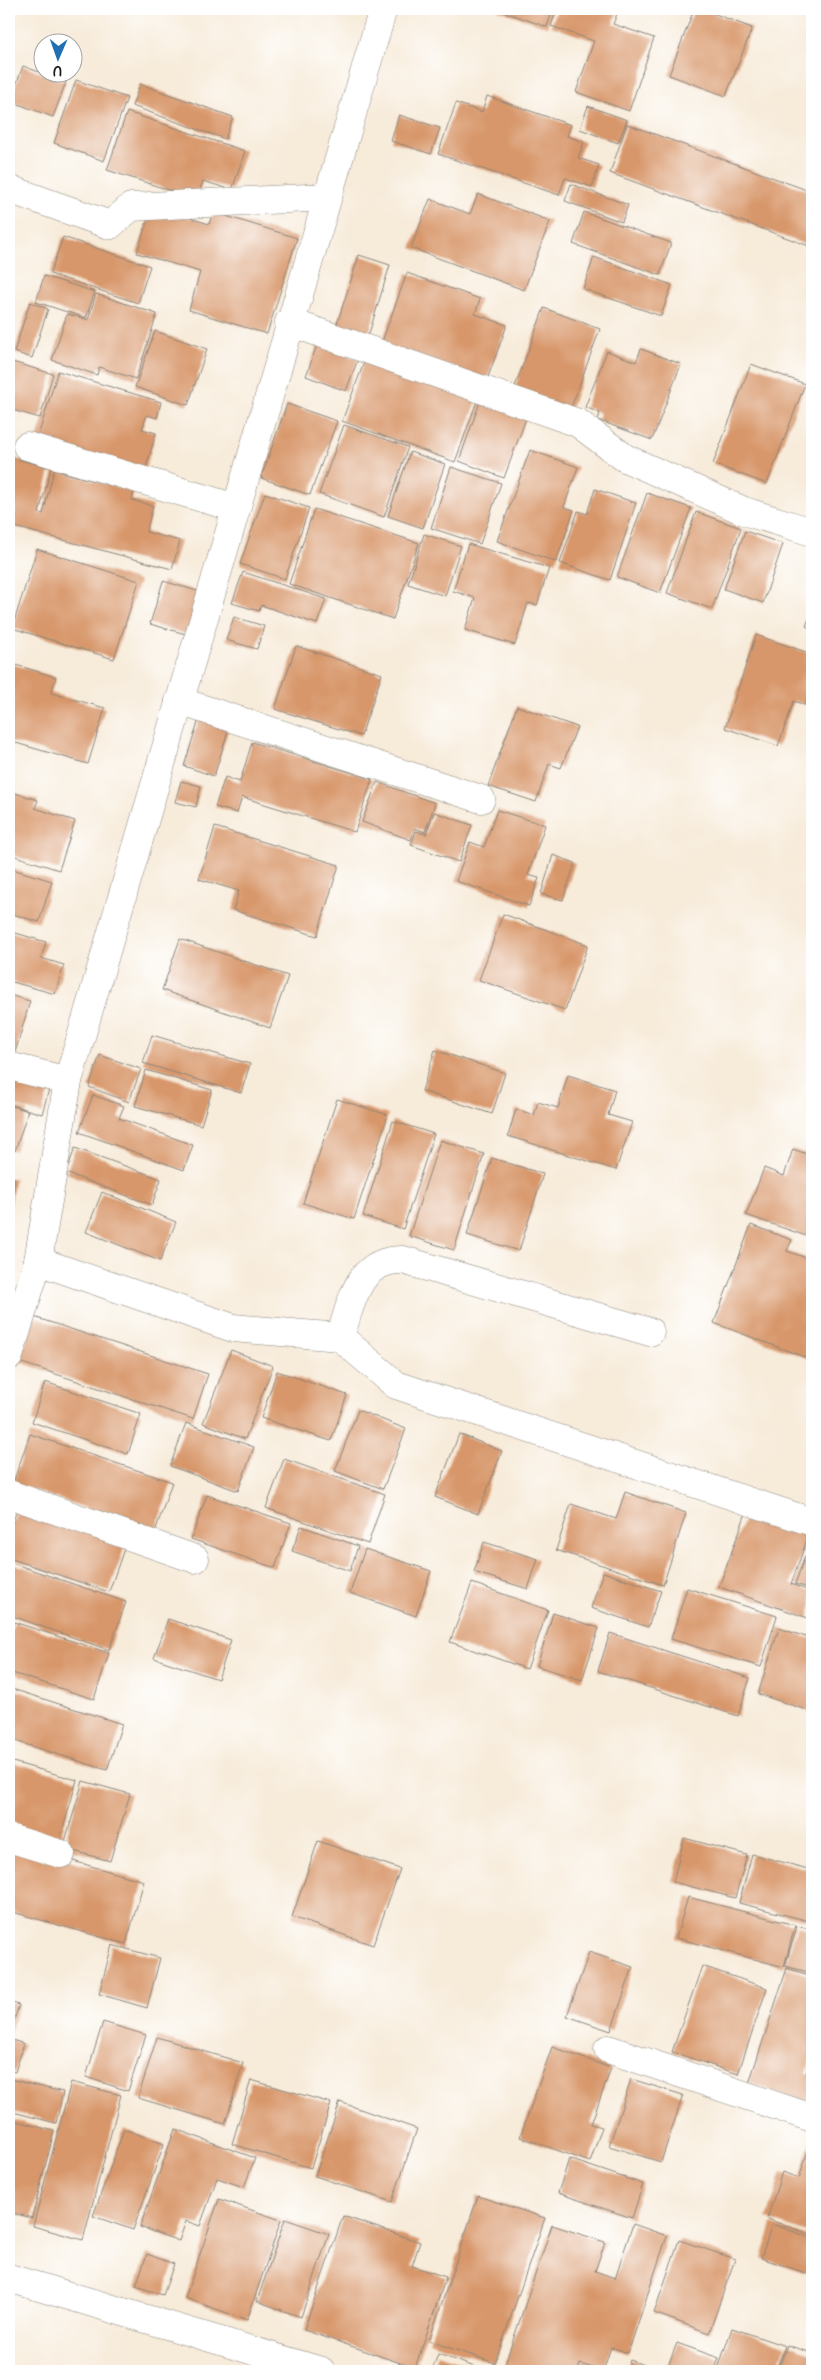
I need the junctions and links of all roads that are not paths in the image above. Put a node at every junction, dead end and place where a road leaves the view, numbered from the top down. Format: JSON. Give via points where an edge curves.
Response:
{"nodes":[{"id":1,"x":383,"y":9,"type":"edge"},
{"id":2,"x":9,"y":189,"type":"edge"},
{"id":3,"x":327,"y":197,"type":"junction"},
{"id":4,"x":290,"y":322,"type":"junction"},
{"id":5,"x":27,"y":446,"type":"dead end"},
{"id":6,"x":236,"y":508,"type":"junction"},
{"id":7,"x":812,"y":532,"type":"edge"},
{"id":8,"x":180,"y":701,"type":"junction"},
{"id":9,"x":481,"y":799,"type":"dead end"},
{"id":10,"x":9,"y":1066,"type":"edge"},
{"id":11,"x":68,"y":1081,"type":"junction"},
{"id":12,"x":38,"y":1261,"type":"junction"},
{"id":13,"x":650,"y":1332,"type":"dead end"},
{"id":14,"x":340,"y":1337,"type":"junction"},
{"id":15,"x":9,"y":1356,"type":"edge"},
{"id":16,"x":9,"y":1494,"type":"edge"},
{"id":17,"x":812,"y":1522,"type":"edge"},
{"id":18,"x":195,"y":1559,"type":"dead end"},
{"id":19,"x":9,"y":1838,"type":"edge"},
{"id":20,"x":61,"y":1854,"type":"dead end"},
{"id":21,"x":608,"y":2049,"type":"dead end"},
{"id":22,"x":812,"y":2118,"type":"edge"},
{"id":23,"x":9,"y":2278,"type":"edge"},
{"id":24,"x":321,"y":2371,"type":"edge"}],
"edges":[{"from":1,"to":3,"type":"street"},
{"from":2,"to":3,"type":"street","via":[[110,225],[131,207]]},
{"from":3,"to":4,"type":"street"},
{"from":4,"to":6,"type":"street"},
{"from":4,"to":7,"type":"street","via":[[578,423],[625,458],[744,511]]},
{"from":5,"to":6,"type":"street"},
{"from":6,"to":8,"type":"street"},
{"from":8,"to":9,"type":"street"},
{"from":8,"to":11,"type":"street"},
{"from":10,"to":11,"type":"street"},
{"from":11,"to":12,"type":"street"},
{"from":12,"to":14,"type":"street","via":[[233,1328]]},
{"from":12,"to":15,"type":"street"},
{"from":13,"to":14,"type":"street","via":[[403,1260],[392,1260],[379,1263],[361,1279]]},
{"from":14,"to":17,"type":"street","via":[[396,1385]]},
{"from":16,"to":18,"type":"street"},
{"from":19,"to":20,"type":"street"},
{"from":21,"to":22,"type":"street"},
{"from":23,"to":24,"type":"street"}]}
